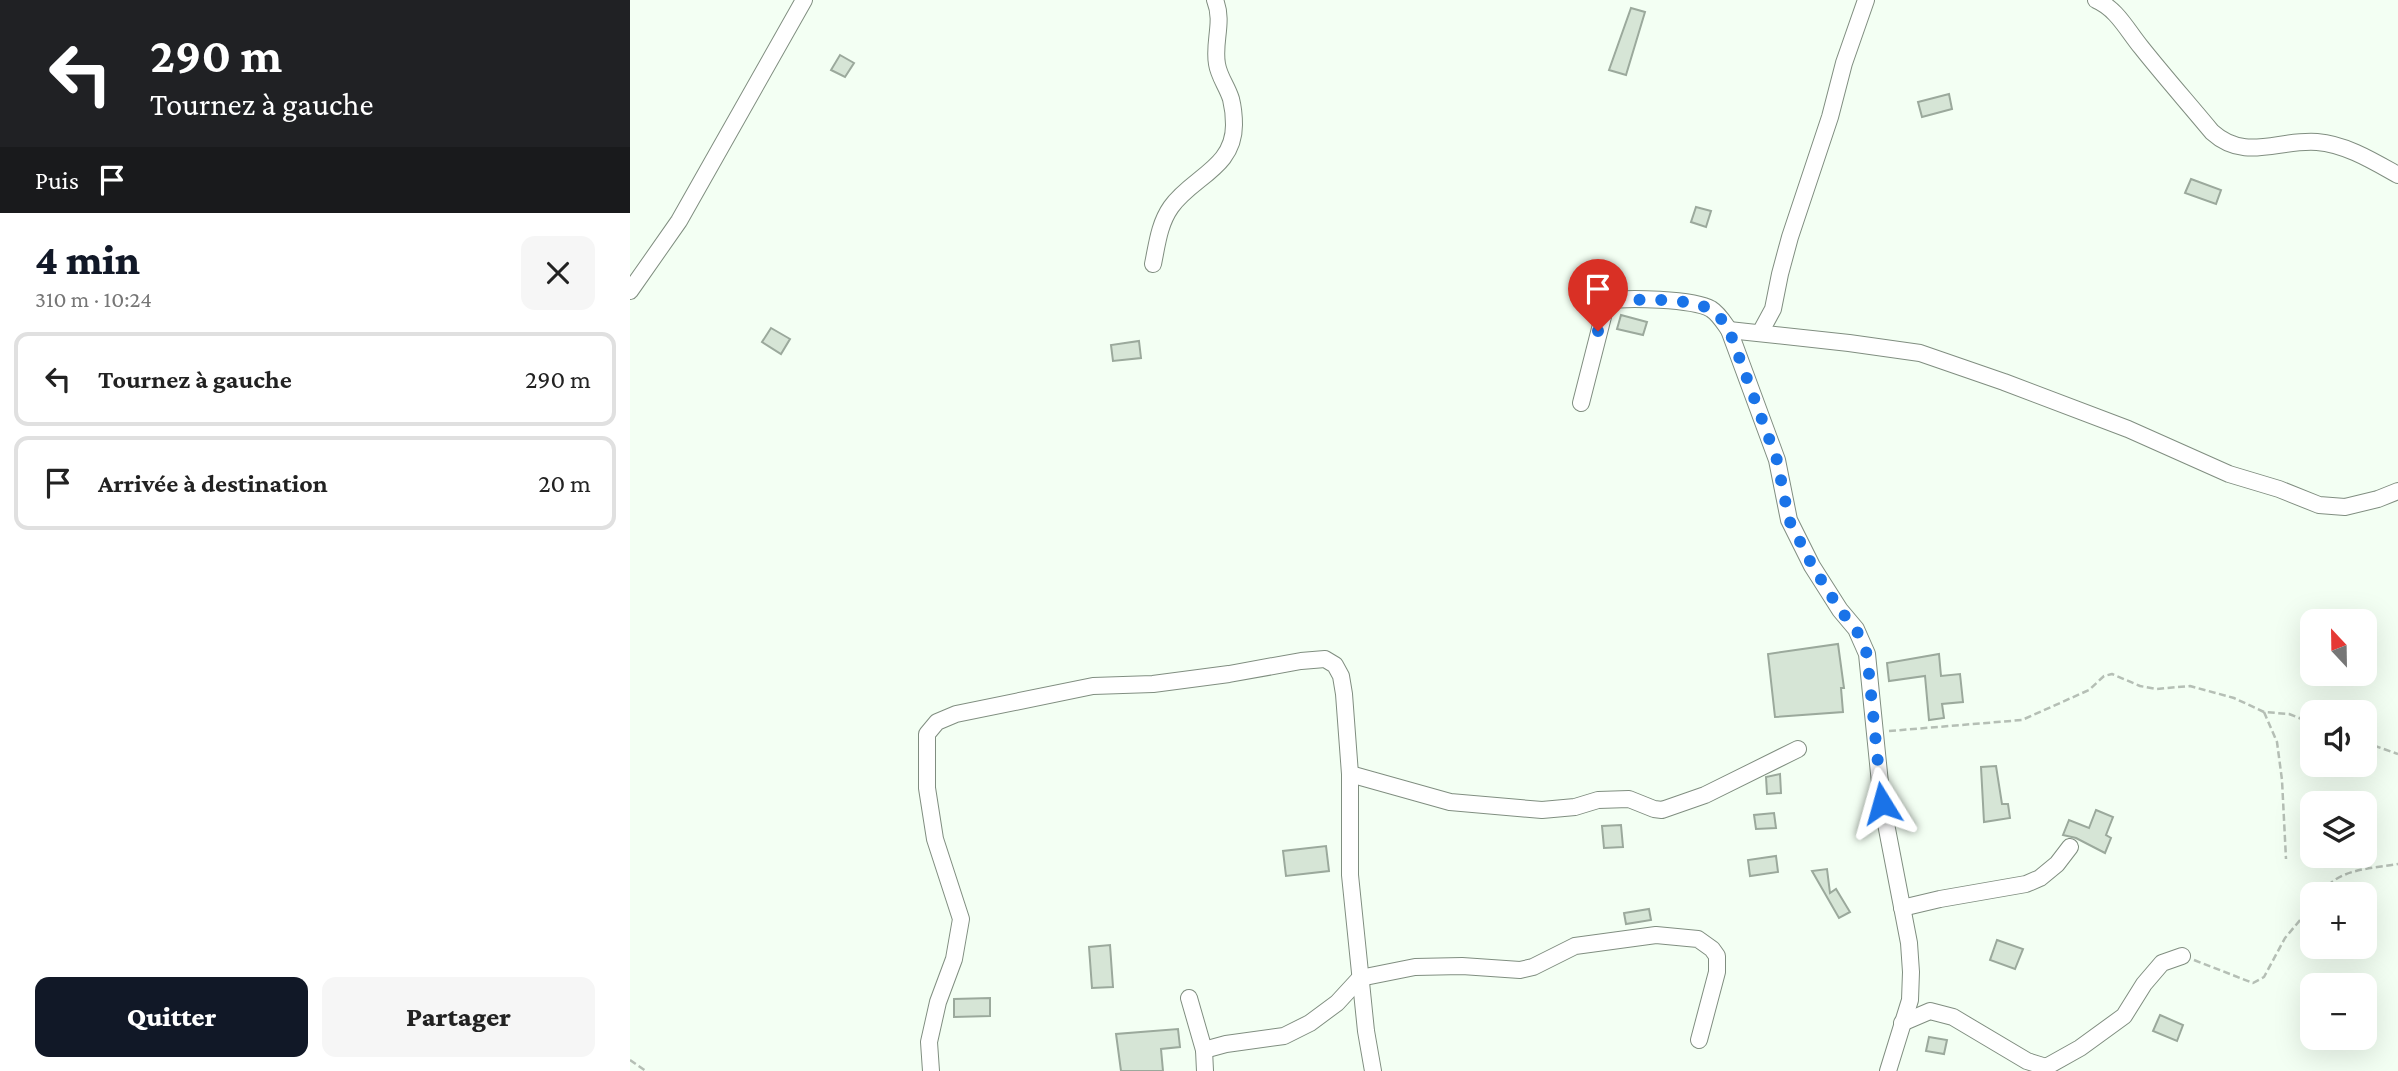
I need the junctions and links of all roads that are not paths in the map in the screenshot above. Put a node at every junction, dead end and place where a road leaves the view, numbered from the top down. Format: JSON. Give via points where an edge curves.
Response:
{"nodes":[{"id":1,"x":804,"y":0,"type":"edge"},
{"id":2,"x":1215,"y":0,"type":"edge"},
{"id":3,"x":1866,"y":0,"type":"edge"},
{"id":4,"x":2096,"y":0,"type":"edge"},
{"id":5,"x":2398,"y":175,"type":"edge"},
{"id":6,"x":1153,"y":264,"type":"dead end"},
{"id":7,"x":630,"y":291,"type":"edge"},
{"id":8,"x":1729,"y":330,"type":"junction"},
{"id":9,"x":1760,"y":333,"type":"junction"},
{"id":10,"x":1581,"y":403,"type":"dead end"},
{"id":11,"x":2398,"y":491,"type":"edge"},
{"id":12,"x":1798,"y":749,"type":"dead end"},
{"id":13,"x":1350,"y":774,"type":"junction"},
{"id":14,"x":2070,"y":848,"type":"dead end"},
{"id":15,"x":1902,"y":908,"type":"junction"},
{"id":16,"x":2182,"y":956,"type":"road end"},
{"id":17,"x":1360,"y":978,"type":"junction"},
{"id":18,"x":1189,"y":998,"type":"dead end"},
{"id":19,"x":1902,"y":1023,"type":"junction"},
{"id":20,"x":1699,"y":1040,"type":"dead end"},
{"id":21,"x":1204,"y":1050,"type":"junction"},
{"id":22,"x":2050,"y":1069,"type":"edge"},
{"id":23,"x":931,"y":1071,"type":"edge"},
{"id":24,"x":1205,"y":1071,"type":"edge"},
{"id":25,"x":1373,"y":1071,"type":"edge"},
{"id":26,"x":1888,"y":1071,"type":"edge"}],
"edges":[{"from":1,"to":7,"type":"street","via":[[679,220]]},
{"from":2,"to":6,"type":"street","via":[[1220,22],[1216,63],[1231,99],[1232,145],[1219,164],[1170,208],[1161,225]]},
{"from":3,"to":9,"type":"street","via":[[1790,237],[1773,309]]},
{"from":4,"to":5,"type":"street","via":[[2121,19],[2223,142],[2241,148],[2319,142],[2362,155]]},
{"from":8,"to":9,"type":"street"},
{"from":8,"to":10,"type":"street","via":[[1710,309],[1691,304],[1606,301]]},
{"from":8,"to":15,"type":"street","via":[[1777,460],[1789,520],[1867,654],[1882,803]]},
{"from":9,"to":11,"type":"street","via":[[1920,354],[2004,382],[2229,474],[2319,505],[2345,507]]},
{"from":12,"to":13,"type":"street","via":[[1705,795],[1662,810],[1629,799],[1542,810],[1450,802]]},
{"from":13,"to":17,"type":"street","via":[[1350,875]]},
{"from":13,"to":23,"type":"street","via":[[1341,676],[1325,659],[1153,684],[1093,686],[956,714],[937,722],[928,734],[928,788],[935,839],[961,919],[929,1042]]},
{"from":14,"to":15,"type":"street","via":[[2040,878],[2026,884]]},
{"from":15,"to":19,"type":"street","via":[[1912,972]]},
{"from":16,"to":22,"type":"street","via":[[2162,964],[2124,1016]]},
{"from":17,"to":20,"type":"street","via":[[1415,967],[1520,970],[1575,946],[1656,935],[1698,939],[1717,956]]},
{"from":17,"to":21,"type":"street","via":[[1337,1003],[1284,1036]]},
{"from":17,"to":25,"type":"street"},
{"from":18,"to":21,"type":"street"},
{"from":19,"to":22,"type":"street","via":[[1930,1011],[1953,1017],[2027,1061]]},
{"from":19,"to":26,"type":"street"},
{"from":21,"to":24,"type":"street"}]}
